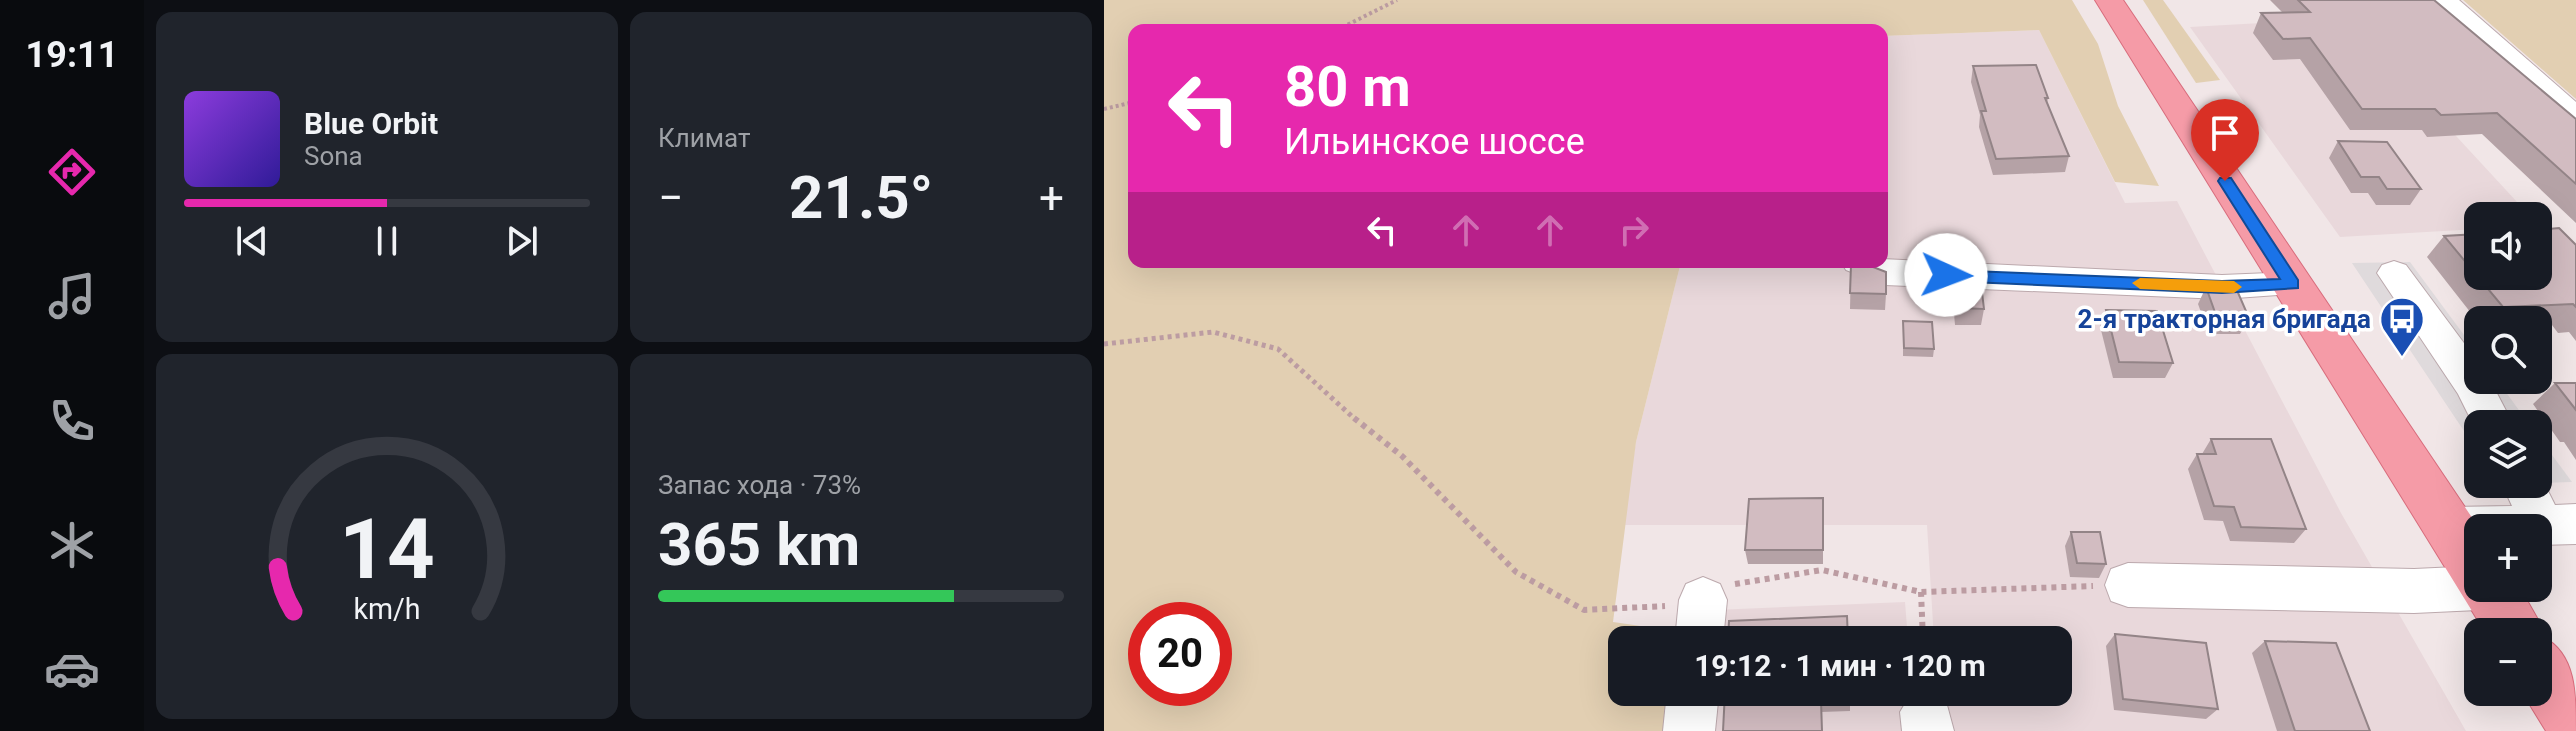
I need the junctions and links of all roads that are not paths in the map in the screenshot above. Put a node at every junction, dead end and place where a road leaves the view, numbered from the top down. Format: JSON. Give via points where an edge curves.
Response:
{"nodes":[{"id":1,"x":2109,"y":0,"type":"edge"},
{"id":2,"x":2445,"y":0,"type":"edge"},
{"id":3,"x":2576,"y":117,"type":"edge"},
{"id":4,"x":1868,"y":268,"type":"edge"},
{"id":5,"x":2394,"y":273,"type":"dead end"},
{"id":6,"x":2292,"y":284,"type":"junction"},
{"id":7,"x":2486,"y":410,"type":"edge"},
{"id":8,"x":2536,"y":498,"type":"edge"},
{"id":9,"x":2559,"y":524,"type":"edge"},
{"id":10,"x":2449,"y":527,"type":"junction"},
{"id":11,"x":2464,"y":550,"type":"edge"},
{"id":12,"x":2128,"y":585,"type":"road end"},
{"id":13,"x":2464,"y":589,"type":"edge"},
{"id":14,"x":2552,"y":686,"type":"edge"},
{"id":15,"x":1692,"y":706,"type":"edge"},
{"id":16,"x":2576,"y":723,"type":"edge"},
{"id":17,"x":1689,"y":731,"type":"edge"}],
"edges":[{"from":1,"to":6,"type":"main road"},
{"from":2,"to":3,"type":"street"},
{"from":4,"to":6,"type":"street","via":[[1885,273],[2222,287]]},
{"from":5,"to":7,"type":"street"},
{"from":6,"to":10,"type":"main road"},
{"from":8,"to":9,"type":"street"},
{"from":9,"to":10,"type":"street"},
{"from":10,"to":11,"type":"main road"},
{"from":12,"to":13,"type":"street"},
{"from":14,"to":16,"type":"main road"},
{"from":15,"to":17,"type":"street"}]}
